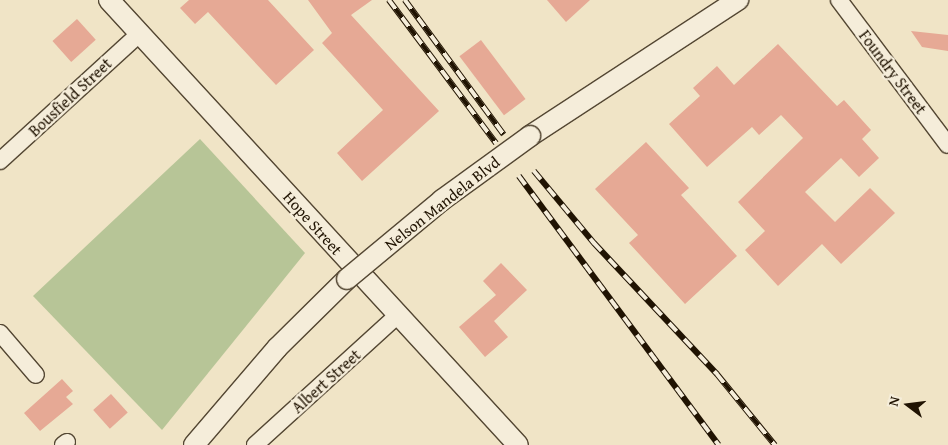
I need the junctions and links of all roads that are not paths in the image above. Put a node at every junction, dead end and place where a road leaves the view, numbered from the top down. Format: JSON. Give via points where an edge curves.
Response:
{"nodes":[{"id":1,"x":109,"y":0,"type":"edge"},
{"id":2,"x":839,"y":0,"type":"edge"},
{"id":3,"x":729,"y":5,"type":"edge"},
{"id":4,"x":140,"y":33,"type":"junction"},
{"id":5,"x":948,"y":145,"type":"edge"},
{"id":6,"x":0,"y":161,"type":"edge"},
{"id":7,"x":397,"y":316,"type":"junction"},
{"id":8,"x":0,"y":333,"type":"edge"},
{"id":9,"x":36,"y":375,"type":"dead end"},
{"id":10,"x":194,"y":445,"type":"edge"},
{"id":11,"x":256,"y":445,"type":"edge"},
{"id":12,"x":518,"y":445,"type":"edge"}],
"edges":[{"from":1,"to":4,"type":"street","name":"Hope Street"},
{"from":2,"to":5,"type":"street","name":"Foundry Street"},
{"from":3,"to":10,"type":"street","name":"Nelson Mandela Blvd","bridge":true,"via":[[442,200],[347,279],[277,348]]},
{"from":4,"to":6,"type":"street","name":"Bousfield Street"},
{"from":4,"to":7,"type":"street","name":"Hope Street"},
{"from":7,"to":11,"type":"street","name":"Albert Street"},
{"from":7,"to":12,"type":"street","name":"Hope Street"},
{"from":8,"to":9,"type":"street"}]}
